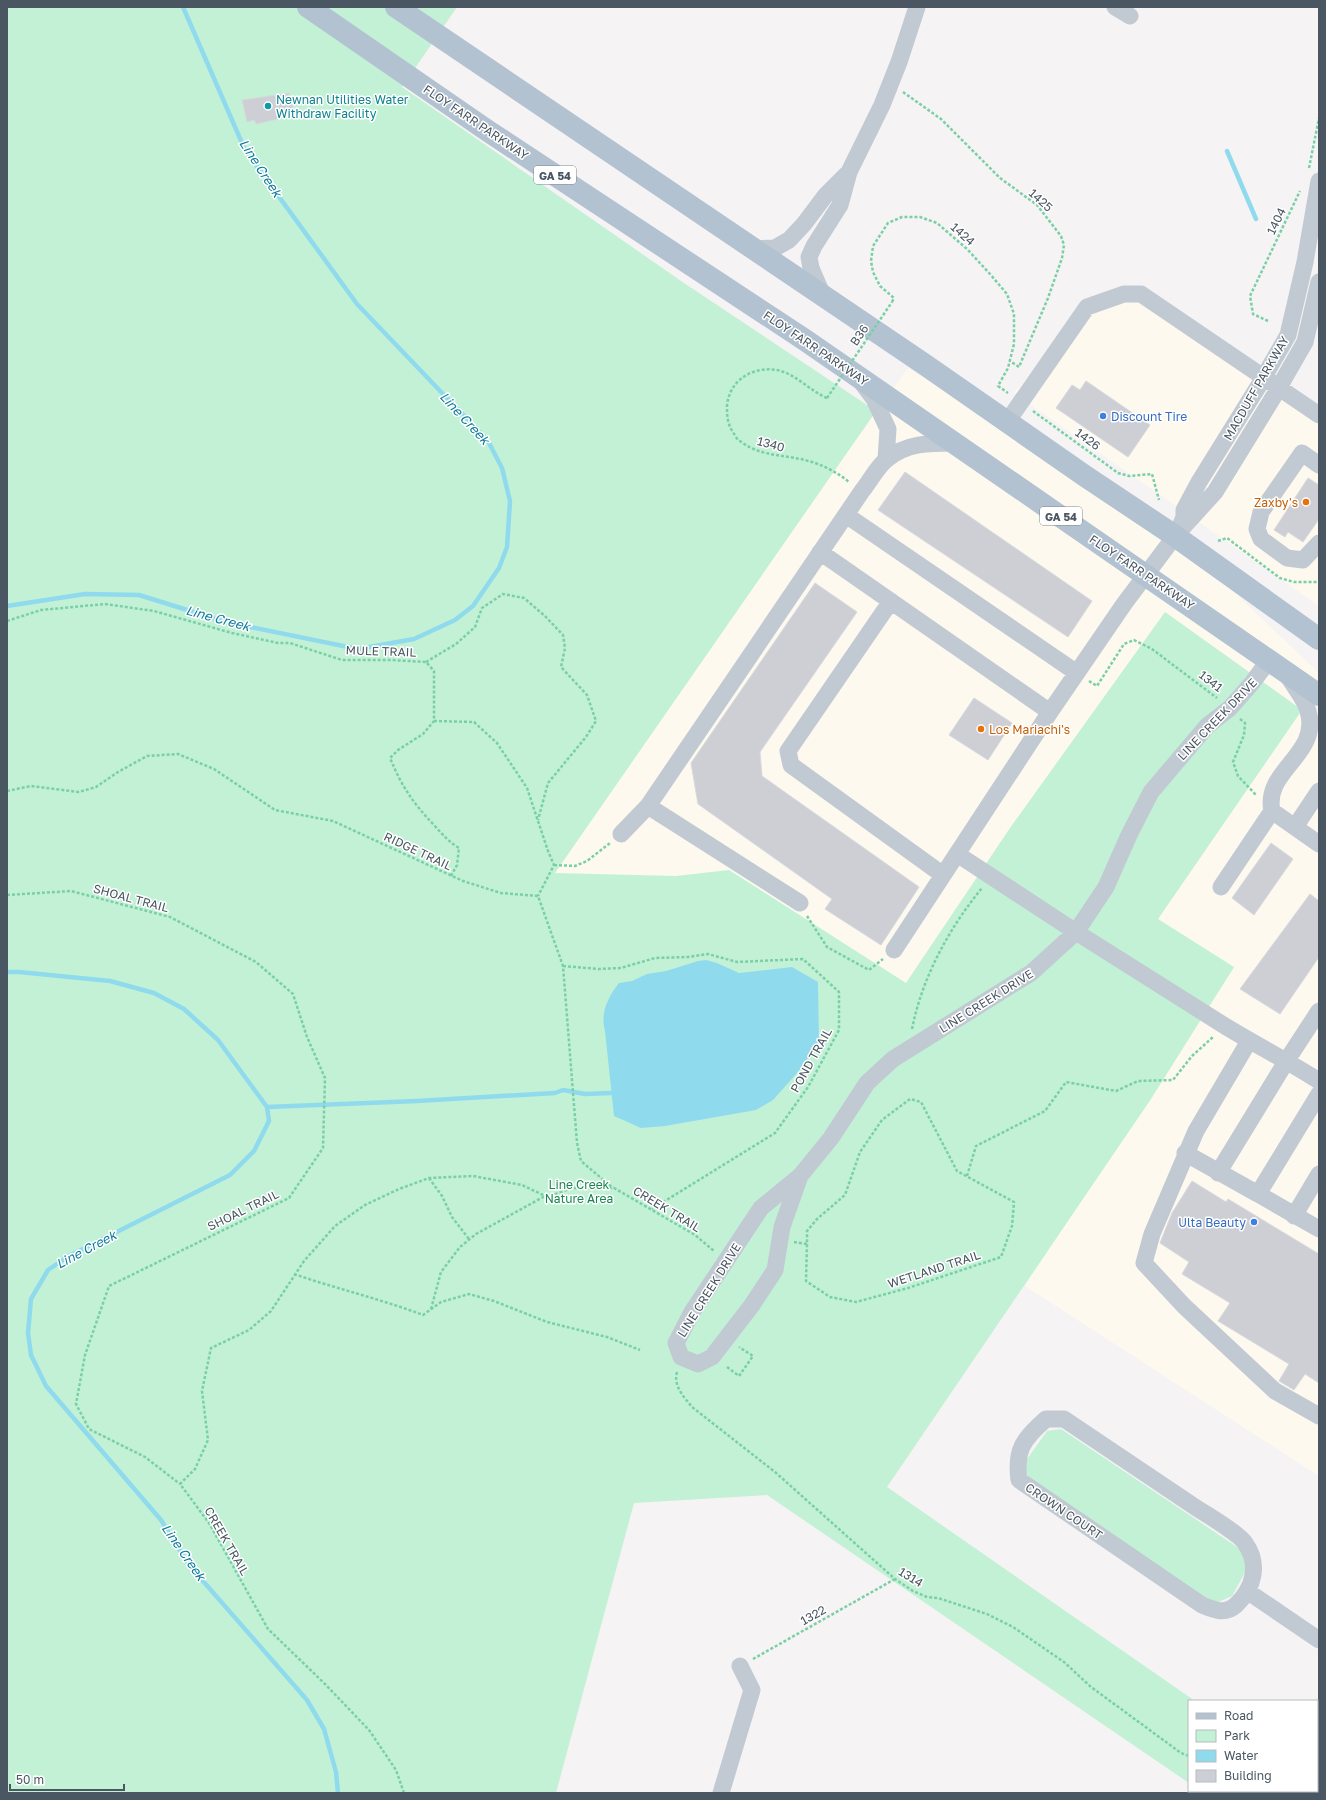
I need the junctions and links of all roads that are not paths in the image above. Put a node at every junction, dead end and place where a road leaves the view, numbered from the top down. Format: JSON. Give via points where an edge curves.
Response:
{"nodes":[{"id":1,"x":308,"y":7,"type":"edge"},
{"id":2,"x":396,"y":7,"type":"edge"},
{"id":3,"x":917,"y":7,"type":"edge"},
{"id":4,"x":1115,"y":7,"type":"edge"},
{"id":5,"x":1130,"y":16,"type":"dead end"},
{"id":6,"x":849,"y":172,"type":"junction"},
{"id":7,"x":1314,"y":177,"type":"edge"},
{"id":8,"x":1314,"y":233,"type":"edge"},
{"id":9,"x":752,"y":249,"type":"junction"},
{"id":10,"x":1319,"y":282,"type":"edge"},
{"id":11,"x":823,"y":296,"type":"junction"},
{"id":12,"x":854,"y":374,"type":"junction"},
{"id":13,"x":1264,"y":378,"type":"junction"},
{"id":14,"x":1279,"y":388,"type":"junction"},
{"id":15,"x":1319,"y":415,"type":"edge"},
{"id":16,"x":1007,"y":422,"type":"junction"},
{"id":17,"x":954,"y":443,"type":"junction"},
{"id":18,"x":886,"y":459,"type":"junction"},
{"id":19,"x":1319,"y":465,"type":"edge"},
{"id":20,"x":846,"y":515,"type":"junction"},
{"id":21,"x":1175,"y":536,"type":"junction"},
{"id":22,"x":1319,"y":542,"type":"edge"},
{"id":23,"x":820,"y":552,"type":"junction"},
{"id":24,"x":1145,"y":575,"type":"junction"},
{"id":25,"x":891,"y":601,"type":"junction"},
{"id":26,"x":1319,"y":639,"type":"edge"},
{"id":27,"x":1277,"y":665,"type":"junction"},
{"id":28,"x":1076,"y":673,"type":"junction"},
{"id":29,"x":1319,"y":695,"type":"edge"},
{"id":30,"x":1050,"y":712,"type":"junction"},
{"id":31,"x":1313,"y":738,"type":"edge"},
{"id":32,"x":1319,"y":791,"type":"edge"},
{"id":33,"x":648,"y":806,"type":"junction"},
{"id":34,"x":1272,"y":811,"type":"junction"},
{"id":35,"x":1295,"y":827,"type":"junction"},
{"id":36,"x":621,"y":834,"type":"road end"},
{"id":37,"x":1319,"y":844,"type":"edge"},
{"id":38,"x":957,"y":854,"type":"junction"},
{"id":39,"x":943,"y":875,"type":"junction"},
{"id":40,"x":1220,"y":887,"type":"dead end"},
{"id":41,"x":800,"y":904,"type":"road end"},
{"id":42,"x":1076,"y":932,"type":"junction"},
{"id":43,"x":894,"y":950,"type":"road end"},
{"id":44,"x":1319,"y":1011,"type":"edge"},
{"id":45,"x":1249,"y":1041,"type":"junction"},
{"id":46,"x":1287,"y":1060,"type":"junction"},
{"id":47,"x":1319,"y":1081,"type":"edge"},
{"id":48,"x":1319,"y":1094,"type":"edge"},
{"id":49,"x":1185,"y":1153,"type":"junction"},
{"id":50,"x":1218,"y":1173,"type":"junction"},
{"id":51,"x":1319,"y":1174,"type":"edge"},
{"id":52,"x":800,"y":1176,"type":"junction"},
{"id":53,"x":1258,"y":1194,"type":"junction"},
{"id":54,"x":1294,"y":1216,"type":"junction"},
{"id":55,"x":1319,"y":1230,"type":"edge"},
{"id":56,"x":1319,"y":1416,"type":"edge"},
{"id":57,"x":1247,"y":1591,"type":"junction"},
{"id":58,"x":1319,"y":1640,"type":"edge"},
{"id":59,"x":740,"y":1666,"type":"road end"},
{"id":60,"x":721,"y":1793,"type":"edge"}],
"edges":[{"from":1,"to":12,"type":"main road","name":"FLOY FARR PARKWAY","number":"GA 54","via":[[488,131]]},
{"from":2,"to":9,"type":"main road"},
{"from":3,"to":6,"type":"street","via":[[900,62]]},
{"from":4,"to":5,"type":"street"},
{"from":6,"to":9,"type":"street","via":[[825,196],[789,240],[775,248]]},
{"from":6,"to":11,"type":"street","via":[[840,205],[809,257]]},
{"from":7,"to":8,"type":"street","name":"MACDUFF PARKWAY"},
{"from":8,"to":13,"type":"street","name":"MACDUFF PARKWAY","via":[[1288,335]]},
{"from":9,"to":11,"type":"main road"},
{"from":10,"to":14,"type":"street","name":"MACDUFF PARKWAY","via":[[1305,342]]},
{"from":11,"to":16,"type":"main road"},
{"from":12,"to":17,"type":"main road","name":"FLOY FARR PARKWAY","number":"GA 54"},
{"from":12,"to":18,"type":"street","via":[[874,399],[888,429]]},
{"from":13,"to":14,"type":"street"},
{"from":13,"to":16,"type":"street","via":[[1141,294],[1124,294],[1087,307]]},
{"from":13,"to":21,"type":"street","name":"MACDUFF PARKWAY","via":[[1191,496]]},
{"from":14,"to":15,"type":"street"},
{"from":14,"to":21,"type":"street","name":"MACDUFF PARKWAY","via":[[1215,492]]},
{"from":16,"to":21,"type":"main road"},
{"from":17,"to":18,"type":"street","via":[[907,446]]},
{"from":17,"to":24,"type":"main road","name":"FLOY FARR PARKWAY","number":"GA 54"},
{"from":18,"to":20,"type":"street"},
{"from":19,"to":22,"type":"street","via":[[1302,453],[1261,512],[1257,529],[1261,539],[1286,558],[1303,560]]},
{"from":20,"to":23,"type":"street"},
{"from":20,"to":28,"type":"street"},
{"from":21,"to":24,"type":"street","name":"MACDUFF PARKWAY"},
{"from":21,"to":26,"type":"main road"},
{"from":23,"to":25,"type":"street"},
{"from":23,"to":33,"type":"street"},
{"from":24,"to":27,"type":"main road","name":"FLOY FARR PARKWAY","number":"GA 54"},
{"from":24,"to":28,"type":"street","name":"MACDUFF PARKWAY"},
{"from":25,"to":30,"type":"street"},
{"from":25,"to":39,"type":"street","via":[[788,752],[791,765]]},
{"from":27,"to":29,"type":"main road","name":"FLOY FARR PARKWAY","number":"GA 54"},
{"from":27,"to":31,"type":"street","via":[[1308,711]]},
{"from":27,"to":42,"type":"street","name":"LINE CREEK DRIVE","via":[[1266,664],[1230,708],[1207,726],[1151,792],[1106,887]]},
{"from":28,"to":30,"type":"street","name":"MACDUFF PARKWAY"},
{"from":30,"to":38,"type":"street","name":"MACDUFF PARKWAY"},
{"from":31,"to":34,"type":"street","via":[[1272,788]]},
{"from":32,"to":35,"type":"street"},
{"from":33,"to":36,"type":"street"},
{"from":33,"to":41,"type":"street"},
{"from":34,"to":35,"type":"street"},
{"from":34,"to":40,"type":"street"},
{"from":35,"to":37,"type":"street"},
{"from":38,"to":39,"type":"street","name":"MACDUFF PARKWAY"},
{"from":38,"to":42,"type":"street"},
{"from":39,"to":43,"type":"street","name":"MACDUFF PARKWAY"},
{"from":42,"to":45,"type":"street"},
{"from":42,"to":52,"type":"street","name":"LINE CREEK DRIVE","via":[[1031,973],[893,1059],[866,1083],[831,1138]]},
{"from":44,"to":46,"type":"street"},
{"from":45,"to":46,"type":"street"},
{"from":45,"to":49,"type":"street"},
{"from":46,"to":47,"type":"street"},
{"from":46,"to":50,"type":"street"},
{"from":48,"to":53,"type":"street"},
{"from":49,"to":50,"type":"street"},
{"from":49,"to":56,"type":"street","via":[[1152,1234],[1144,1263],[1184,1306],[1275,1391]]},
{"from":50,"to":53,"type":"street"},
{"from":51,"to":54,"type":"street"},
{"from":52,"to":52,"type":"street","name":"LINE CREEK DRIVE","via":[[782,1227],[775,1270],[752,1305],[712,1357],[698,1364],[681,1357],[676,1343],[682,1330],[724,1264],[761,1208]]},
{"from":53,"to":54,"type":"street"},
{"from":54,"to":55,"type":"street"},
{"from":57,"to":57,"type":"street","name":"CROWN COURT","via":[[1254,1578],[1254,1562],[1245,1542],[1064,1419],[1046,1419],[1020,1448],[1017,1463],[1019,1480],[1202,1605],[1216,1611],[1227,1611],[1241,1600]]},
{"from":57,"to":58,"type":"street"},
{"from":59,"to":60,"type":"street","via":[[752,1690]]}]}
